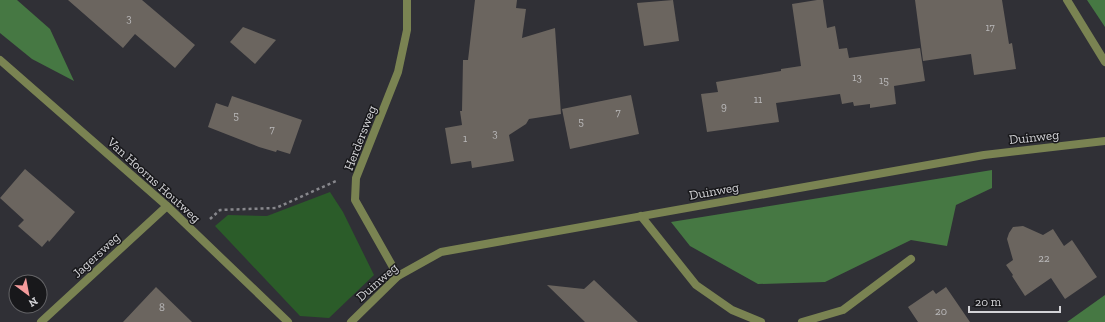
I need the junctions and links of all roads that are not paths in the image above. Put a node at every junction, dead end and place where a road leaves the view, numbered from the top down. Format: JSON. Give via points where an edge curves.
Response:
{"nodes":[{"id":1,"x":407,"y":0,"type":"edge"},
{"id":2,"x":1068,"y":0,"type":"edge"},
{"id":3,"x":0,"y":60,"type":"edge"},
{"id":4,"x":1105,"y":62,"type":"edge"},
{"id":5,"x":1105,"y":141,"type":"edge"},
{"id":6,"x":167,"y":206,"type":"junction"},
{"id":7,"x":641,"y":216,"type":"junction"},
{"id":8,"x":910,"y":260,"type":"dead end"},
{"id":9,"x":398,"y":276,"type":"junction"},
{"id":10,"x":41,"y":322,"type":"edge"},
{"id":11,"x":288,"y":322,"type":"edge"},
{"id":12,"x":351,"y":322,"type":"edge"},
{"id":13,"x":761,"y":322,"type":"edge"},
{"id":14,"x":802,"y":322,"type":"edge"}],
"edges":[{"from":1,"to":9,"type":"street","name":"Herdersweg","via":[[407,30],[398,72],[356,178],[355,200]]},
{"from":2,"to":4,"type":"street"},
{"from":3,"to":6,"type":"street","name":"Van Hoorns Houtweg"},
{"from":5,"to":7,"type":"street","name":"Duinweg","via":[[984,155]]},
{"from":6,"to":10,"type":"street","name":"Jagersweg"},
{"from":6,"to":11,"type":"street","name":"Van Hoorns Houtweg"},
{"from":7,"to":9,"type":"street","name":"Duinweg","via":[[441,252]]},
{"from":7,"to":13,"type":"street","via":[[696,285],[732,310]]},
{"from":8,"to":14,"type":"street","via":[[843,310]]},
{"from":9,"to":12,"type":"street","name":"Duinweg"}]}
